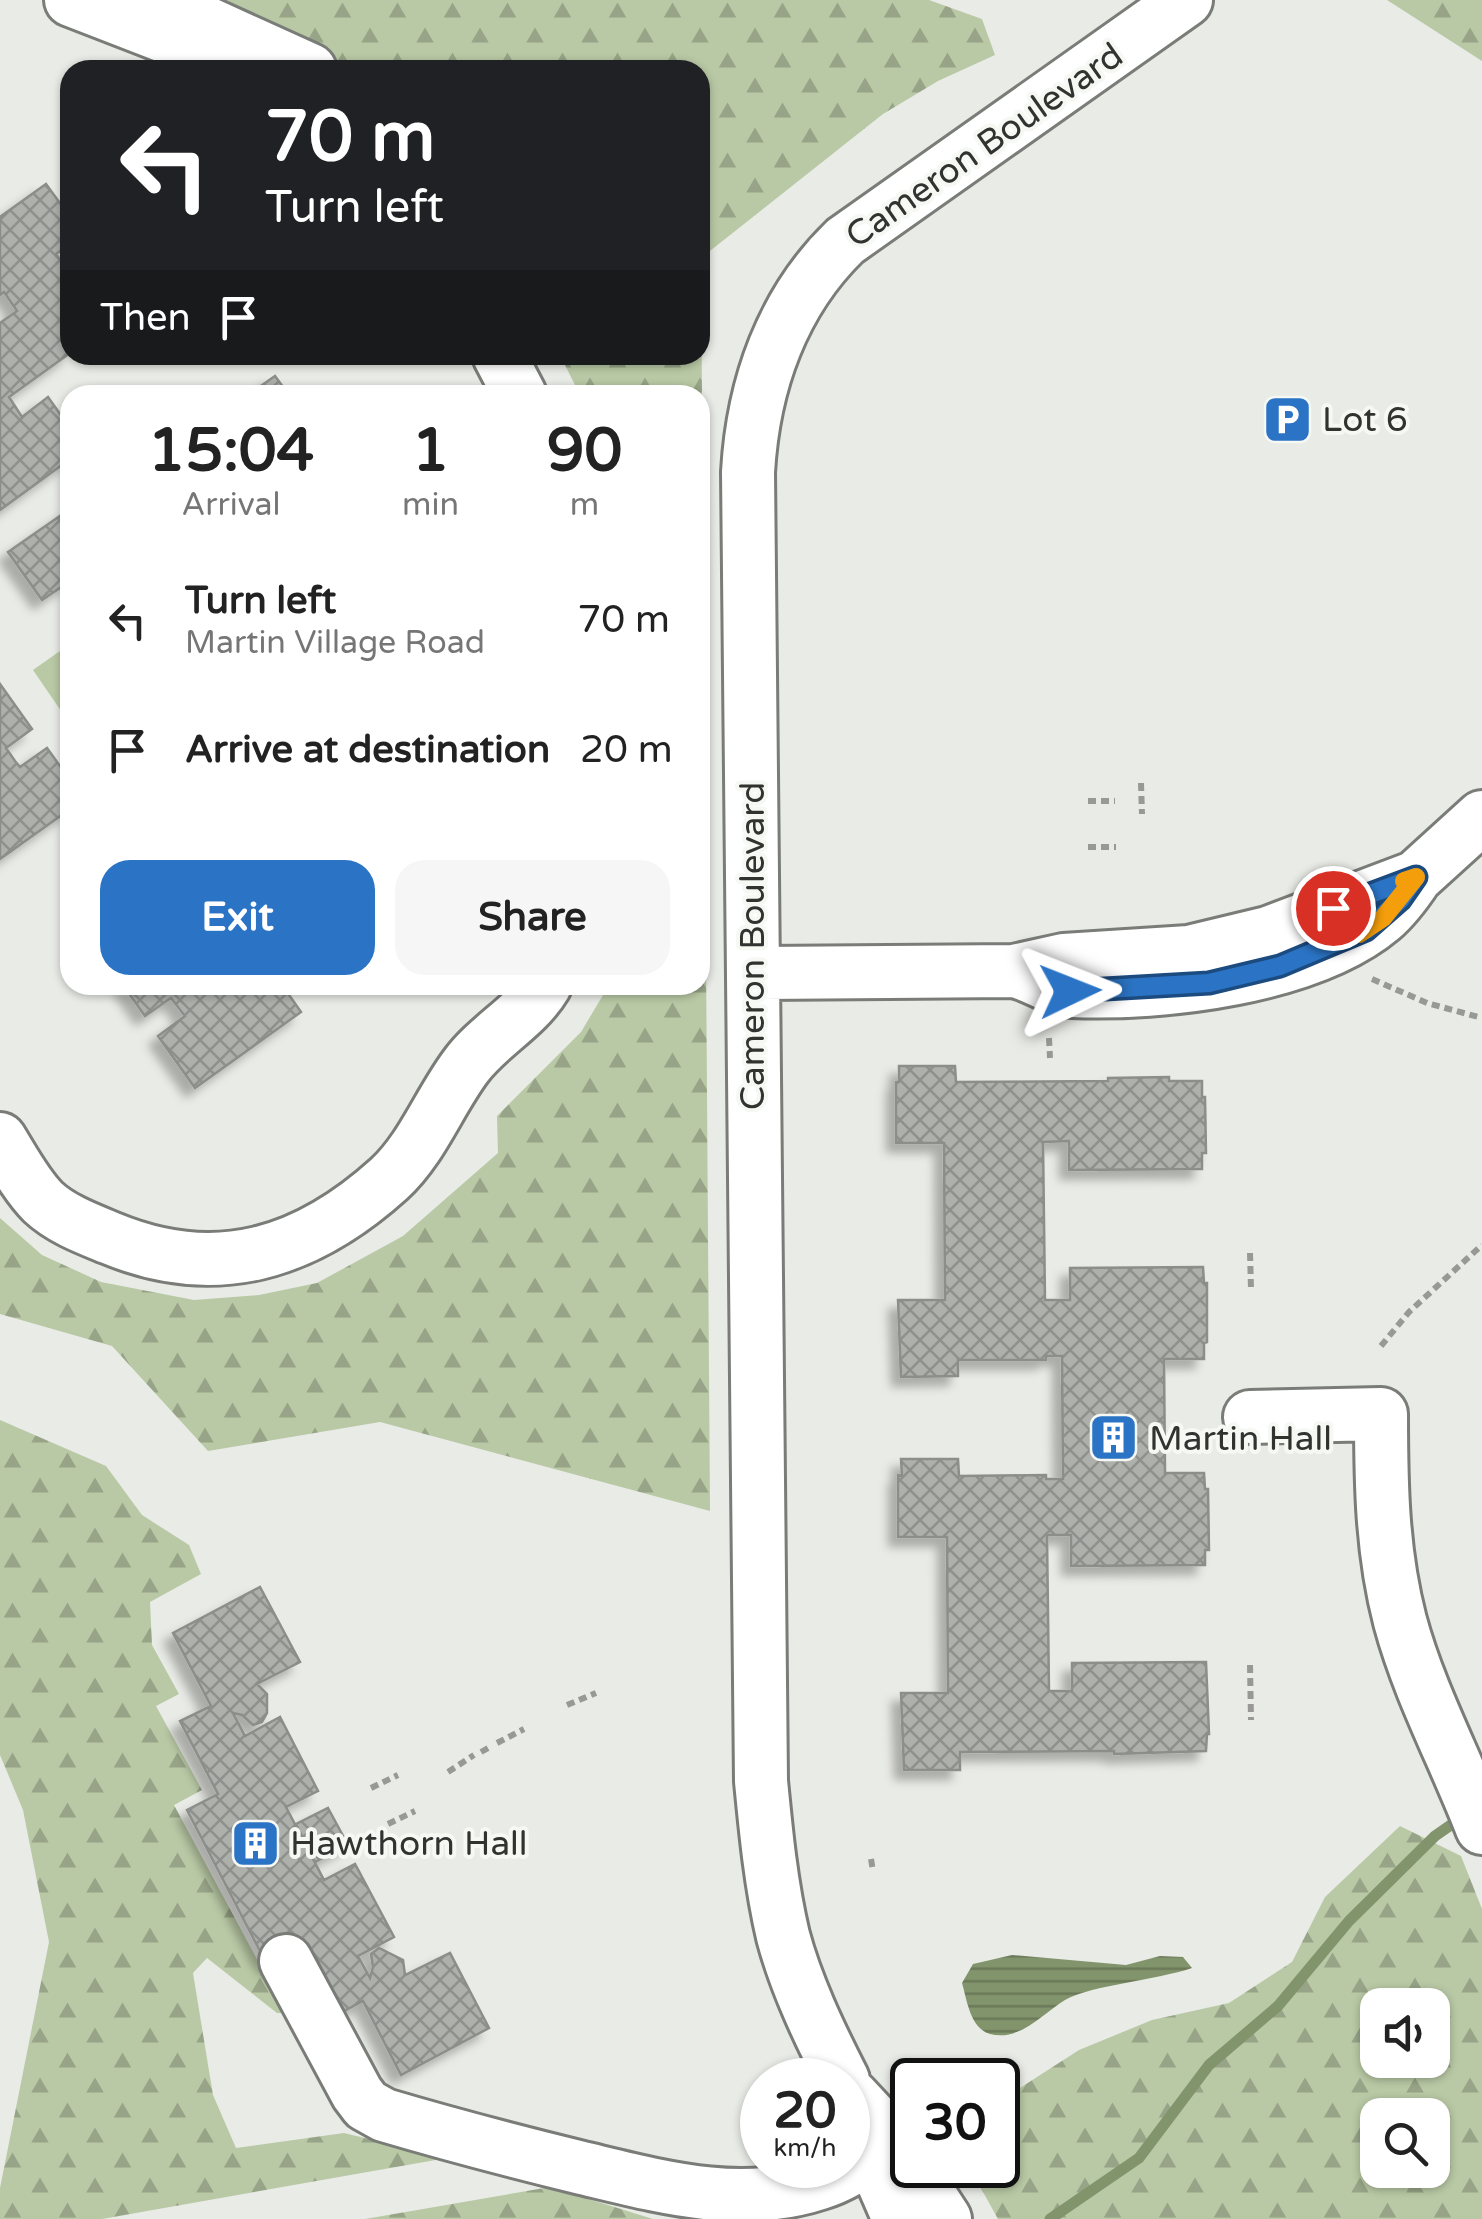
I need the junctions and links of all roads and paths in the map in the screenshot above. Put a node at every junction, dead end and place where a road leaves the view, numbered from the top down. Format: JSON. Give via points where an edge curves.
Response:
{"nodes":[{"id":1,"x":70,"y":0,"type":"edge"},
{"id":2,"x":1186,"y":0,"type":"edge"},
{"id":3,"x":174,"y":36,"type":"edge"},
{"id":4,"x":206,"y":60,"type":"edge"},
{"id":5,"x":270,"y":60,"type":"edge"},
{"id":6,"x":1141,"y":783,"type":"dead end"},
{"id":7,"x":1088,"y":801,"type":"dead end"},
{"id":8,"x":1115,"y":802,"type":"dead end"},
{"id":9,"x":1142,"y":814,"type":"dead end"},
{"id":10,"x":1482,"y":817,"type":"edge"},
{"id":11,"x":1088,"y":847,"type":"dead end"},
{"id":12,"x":1116,"y":847,"type":"dead end"},
{"id":13,"x":752,"y":973,"type":"junction"},
{"id":14,"x":1372,"y":979,"type":"dead end"},
{"id":15,"x":535,"y":995,"type":"edge"},
{"id":16,"x":1482,"y":1018,"type":"edge"},
{"id":17,"x":1049,"y":1038,"type":"dead end"},
{"id":18,"x":1050,"y":1058,"type":"dead end"},
{"id":19,"x":0,"y":1139,"type":"edge"},
{"id":20,"x":1482,"y":1245,"type":"edge"},
{"id":21,"x":1250,"y":1253,"type":"dead end"},
{"id":22,"x":1251,"y":1289,"type":"dead end"},
{"id":23,"x":1381,"y":1346,"type":"dead end"},
{"id":24,"x":1250,"y":1416,"type":"dead end"},
{"id":25,"x":1250,"y":1666,"type":"dead end"},
{"id":26,"x":596,"y":1694,"type":"dead end"},
{"id":27,"x":567,"y":1705,"type":"dead end"},
{"id":28,"x":1251,"y":1720,"type":"dead end"},
{"id":29,"x":1464,"y":1722,"type":"edge"},
{"id":30,"x":524,"y":1729,"type":"dead end"},
{"id":31,"x":448,"y":1772,"type":"dead end"},
{"id":32,"x":398,"y":1774,"type":"dead end"},
{"id":33,"x":370,"y":1788,"type":"dead end"},
{"id":34,"x":415,"y":1811,"type":"dead end"},
{"id":35,"x":388,"y":1824,"type":"dead end"},
{"id":36,"x":1482,"y":1828,"type":"edge"},
{"id":37,"x":871,"y":1860,"type":"dead end"},
{"id":38,"x":872,"y":1872,"type":"dead end"},
{"id":39,"x":286,"y":1961,"type":"dead end"},
{"id":40,"x":833,"y":2058,"type":"edge"},
{"id":41,"x":870,"y":2134,"type":"edge"},
{"id":42,"x":882,"y":2149,"type":"junction"},
{"id":43,"x":900,"y":2219,"type":"edge"},
{"id":44,"x":946,"y":2219,"type":"edge"}],
"edges":[{"from":1,"to":3,"type":"street"},
{"from":2,"to":13,"type":"street","name":"Cameron Boulevard","via":[[860,228],[822,264],[782,330],[762,381],[748,472]]},
{"from":3,"to":4,"type":"street"},
{"from":3,"to":5,"type":"street"},
{"from":6,"to":9,"type":"path"},
{"from":7,"to":8,"type":"path"},
{"from":10,"to":13,"type":"street","via":[[1366,930],[1253,974],[1188,986],[1070,991],[1014,971]]},
{"from":11,"to":12,"type":"path"},
{"from":13,"to":40,"type":"street","name":"Cameron Boulevard","via":[[761,1782],[784,1938]]},
{"from":14,"to":16,"type":"path"},
{"from":15,"to":19,"type":"street","via":[[467,1064],[389,1179],[322,1227],[258,1256],[180,1256],[91,1230],[44,1203]]},
{"from":17,"to":18,"type":"path"},
{"from":20,"to":23,"type":"path"},
{"from":21,"to":22,"type":"path"},
{"from":24,"to":29,"type":"street","via":[[1382,1414],[1386,1553],[1401,1624],[1425,1688]]},
{"from":25,"to":28,"type":"path"},
{"from":26,"to":27,"type":"path"},
{"from":29,"to":36,"type":"street"},
{"from":30,"to":31,"type":"path"},
{"from":32,"to":33,"type":"path"},
{"from":34,"to":35,"type":"path"},
{"from":37,"to":38,"type":"path"},
{"from":39,"to":42,"type":"street","via":[[357,2093],[384,2115],[700,2194],[792,2191],[837,2177]]},
{"from":41,"to":42,"type":"street","name":"Cameron Boulevard"},
{"from":42,"to":43,"type":"street","name":"Cameron Boulevard"},
{"from":42,"to":44,"type":"street","name":"Cameron Boulevard"}]}
